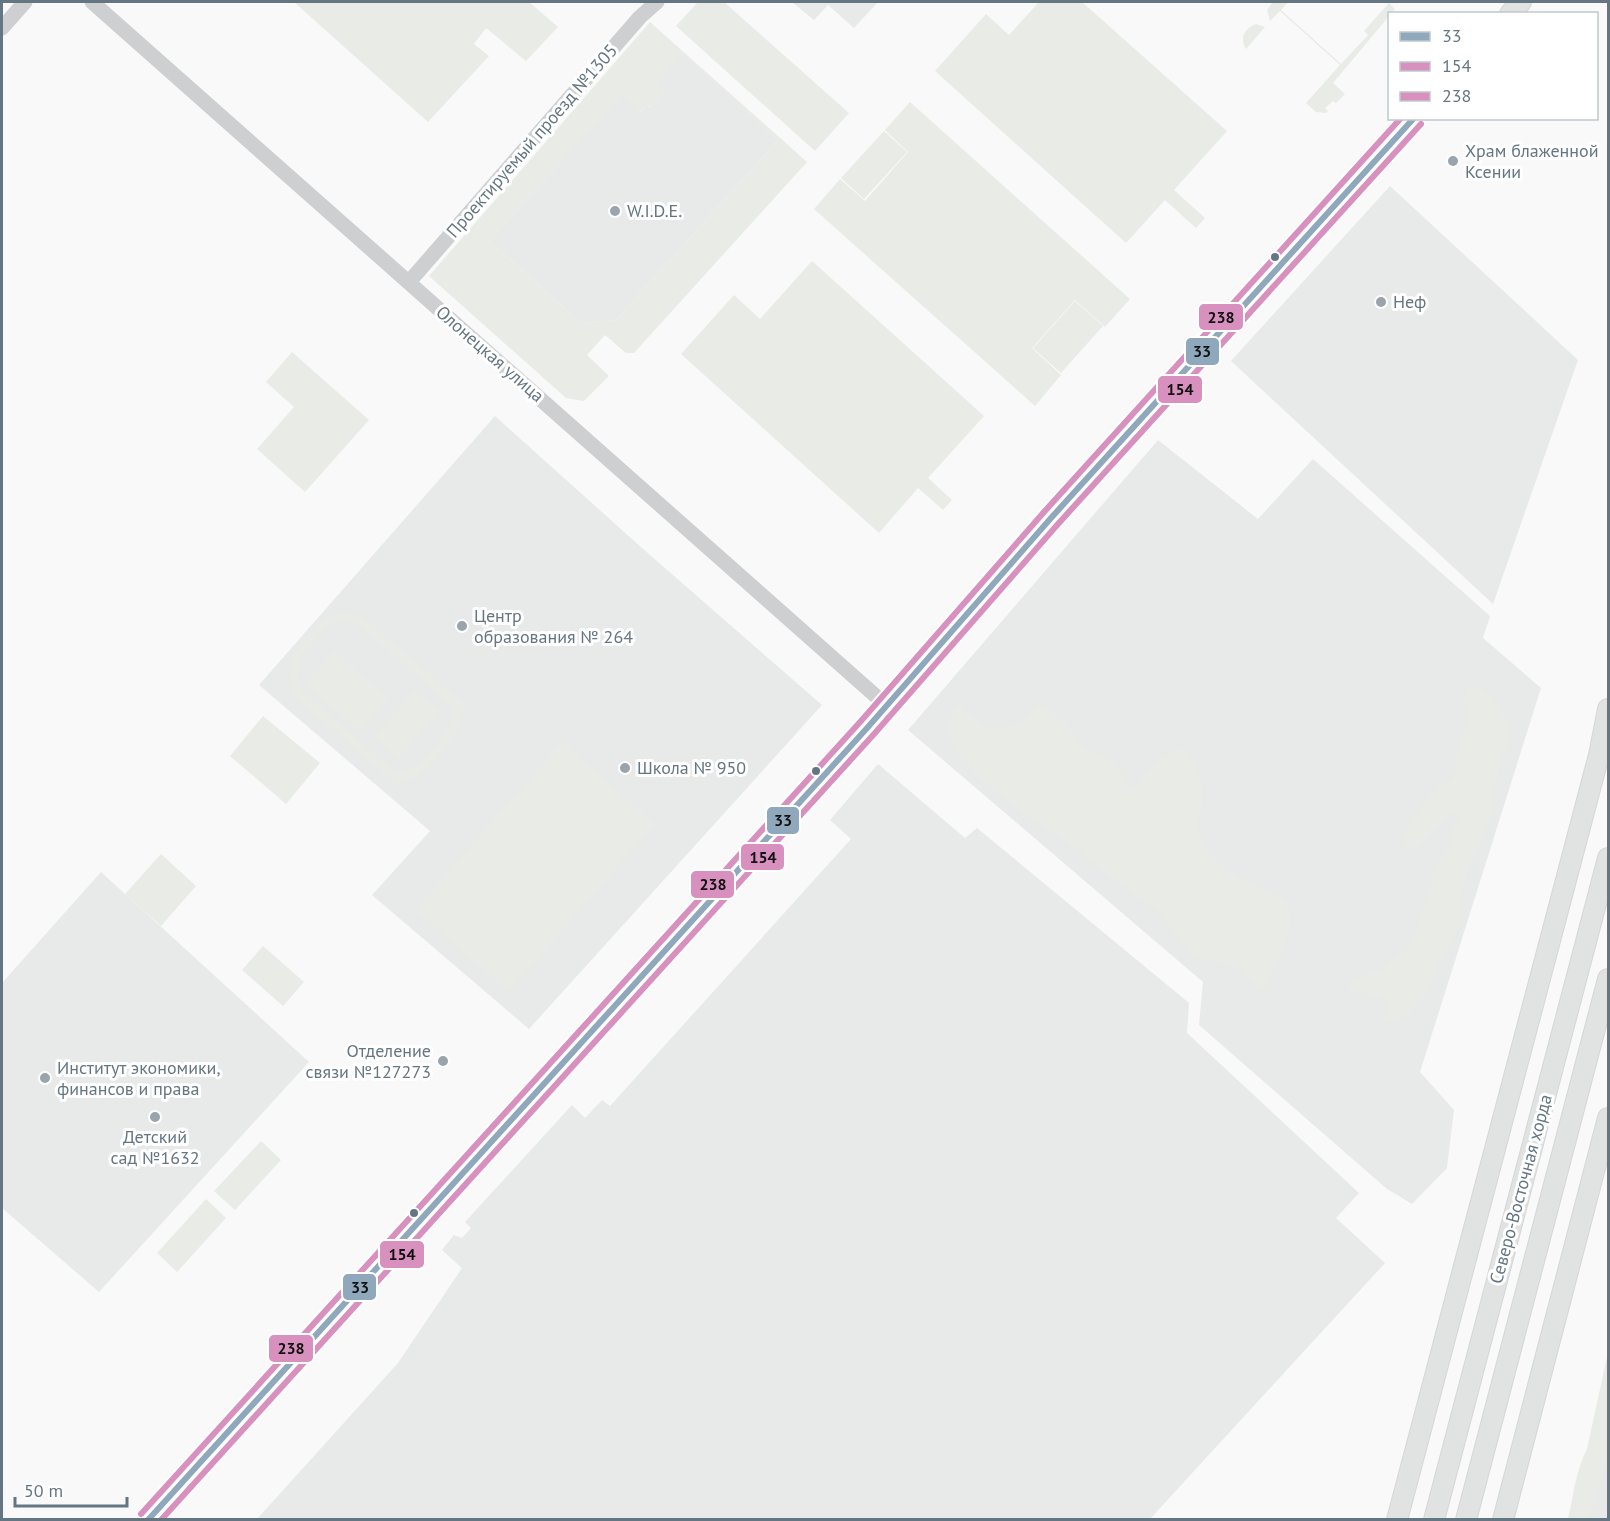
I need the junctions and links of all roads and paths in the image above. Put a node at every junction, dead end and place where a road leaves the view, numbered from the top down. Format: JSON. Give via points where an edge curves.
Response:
{"nodes":[{"id":1,"x":25,"y":2,"type":"edge"},
{"id":2,"x":92,"y":2,"type":"edge"},
{"id":3,"x":657,"y":2,"type":"edge"},
{"id":4,"x":2,"y":28,"type":"edge"},
{"id":5,"x":1412,"y":120,"type":"edge"},
{"id":6,"x":409,"y":282,"type":"junction"},
{"id":7,"x":887,"y":706,"type":"junction"},
{"id":8,"x":1608,"y":709,"type":"edge"},
{"id":9,"x":1608,"y":726,"type":"edge"},
{"id":10,"x":1599,"y":755,"type":"junction"},
{"id":11,"x":1608,"y":858,"type":"edge"},
{"id":12,"x":1608,"y":979,"type":"edge"},
{"id":13,"x":1608,"y":1118,"type":"edge"},
{"id":14,"x":148,"y":1520,"type":"edge"},
{"id":15,"x":1397,"y":1520,"type":"edge"},
{"id":16,"x":1434,"y":1520,"type":"edge"},
{"id":17,"x":1466,"y":1520,"type":"edge"},
{"id":18,"x":1503,"y":1520,"type":"edge"}],
"edges":[{"from":1,"to":4,"type":"street"},
{"from":2,"to":6,"type":"street","name":"Олонецкая улица"},
{"from":3,"to":6,"type":"street","name":"Проектируемый проезд №1305"},
{"from":5,"to":7,"type":"main road"},
{"from":6,"to":7,"type":"street","name":"Олонецкая улица"},
{"from":7,"to":14,"type":"main road"},
{"from":8,"to":10,"type":"main road"},
{"from":9,"to":10,"type":"main road"},
{"from":10,"to":15,"type":"main road"},
{"from":11,"to":16,"type":"main road","name":"Северо-Восточная хорда"},
{"from":12,"to":17,"type":"main road","name":"Северо-Восточная хорда"},
{"from":13,"to":18,"type":"main road"}]}
